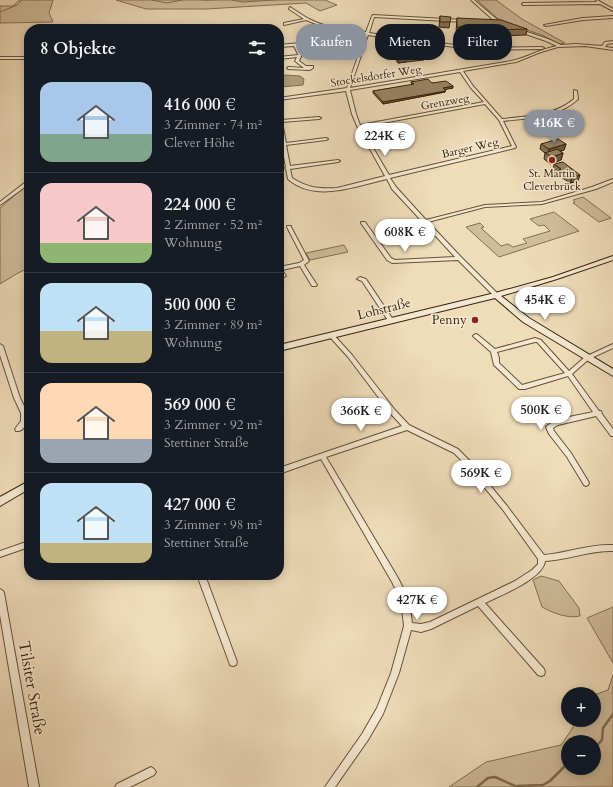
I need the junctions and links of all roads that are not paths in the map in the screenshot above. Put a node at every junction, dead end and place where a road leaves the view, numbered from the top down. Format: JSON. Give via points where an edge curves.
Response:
{"nodes":[{"id":1,"x":472,"y":0,"type":"edge"},
{"id":2,"x":595,"y":0,"type":"edge"},
{"id":3,"x":600,"y":3,"type":"junction"},
{"id":4,"x":523,"y":4,"type":"dead end"},
{"id":5,"x":290,"y":8,"type":"dead end"},
{"id":6,"x":613,"y":10,"type":"edge"},
{"id":7,"x":613,"y":17,"type":"edge"},
{"id":8,"x":307,"y":18,"type":"junction"},
{"id":9,"x":468,"y":21,"type":"edge"},
{"id":10,"x":493,"y":23,"type":"edge"},
{"id":11,"x":500,"y":23,"type":"joint"},
{"id":12,"x":284,"y":24,"type":"dead end"},
{"id":13,"x":321,"y":24,"type":"edge"},
{"id":14,"x":546,"y":25,"type":"dead end"},
{"id":15,"x":512,"y":28,"type":"edge"},
{"id":16,"x":367,"y":35,"type":"joint"},
{"id":17,"x":613,"y":42,"type":"edge"},
{"id":18,"x":295,"y":44,"type":"joint"},
{"id":19,"x":284,"y":45,"type":"edge"},
{"id":20,"x":560,"y":46,"type":"junction"},
{"id":21,"x":296,"y":47,"type":"edge"},
{"id":22,"x":603,"y":47,"type":"junction"},
{"id":23,"x":551,"y":48,"type":"junction"},
{"id":24,"x":613,"y":49,"type":"edge"},
{"id":25,"x":296,"y":56,"type":"edge"},
{"id":26,"x":0,"y":58,"type":"edge"},
{"id":27,"x":24,"y":58,"type":"edge"},
{"id":28,"x":284,"y":58,"type":"edge"},
{"id":29,"x":297,"y":60,"type":"edge"},
{"id":30,"x":358,"y":60,"type":"edge"},
{"id":31,"x":289,"y":68,"type":"dead end"},
{"id":32,"x":461,"y":70,"type":"junction"},
{"id":33,"x":348,"y":90,"type":"junction"},
{"id":34,"x":575,"y":91,"type":"dead end"},
{"id":35,"x":284,"y":98,"type":"edge"},
{"id":36,"x":486,"y":104,"type":"junction"},
{"id":37,"x":319,"y":118,"type":"dead end"},
{"id":38,"x":284,"y":120,"type":"edge"},
{"id":39,"x":500,"y":120,"type":"junction"},
{"id":40,"x":359,"y":126,"type":"junction"},
{"id":41,"x":326,"y":139,"type":"dead end"},
{"id":42,"x":284,"y":144,"type":"joint"},
{"id":43,"x":338,"y":161,"type":"dead end"},
{"id":44,"x":287,"y":168,"type":"junction"},
{"id":45,"x":387,"y":177,"type":"junction"},
{"id":46,"x":613,"y":180,"type":"edge"},
{"id":47,"x":24,"y":186,"type":"edge"},
{"id":48,"x":0,"y":204,"type":"edge"},
{"id":49,"x":426,"y":221,"type":"junction"},
{"id":50,"x":363,"y":223,"type":"dead end"},
{"id":51,"x":289,"y":227,"type":"dead end"},
{"id":52,"x":459,"y":258,"type":"junction"},
{"id":53,"x":613,"y":258,"type":"edge"},
{"id":54,"x":301,"y":264,"type":"junction"},
{"id":55,"x":284,"y":268,"type":"edge"},
{"id":56,"x":360,"y":279,"type":"dead end"},
{"id":57,"x":314,"y":285,"type":"dead end"},
{"id":58,"x":496,"y":295,"type":"junction"},
{"id":59,"x":391,"y":321,"type":"junction"},
{"id":60,"x":332,"y":335,"type":"junction"},
{"id":61,"x":476,"y":336,"type":"dead end"},
{"id":62,"x":0,"y":346,"type":"edge"},
{"id":63,"x":613,"y":346,"type":"edge"},
{"id":64,"x":284,"y":347,"type":"edge"},
{"id":65,"x":494,"y":351,"type":"junction"},
{"id":66,"x":587,"y":358,"type":"junction"},
{"id":67,"x":613,"y":373,"type":"edge"},
{"id":68,"x":569,"y":374,"type":"junction"},
{"id":69,"x":24,"y":410,"type":"edge"},
{"id":70,"x":599,"y":413,"type":"junction"},
{"id":71,"x":24,"y":422,"type":"edge"},
{"id":72,"x":407,"y":427,"type":"junction"},
{"id":73,"x":18,"y":429,"type":"dead end"},
{"id":74,"x":613,"y":434,"type":"edge"},
{"id":75,"x":322,"y":456,"type":"junction"},
{"id":76,"x":284,"y":469,"type":"edge"},
{"id":77,"x":586,"y":483,"type":"dead end"},
{"id":78,"x":24,"y":488,"type":"edge"},
{"id":79,"x":0,"y":502,"type":"edge"},
{"id":80,"x":24,"y":546,"type":"edge"},
{"id":81,"x":613,"y":548,"type":"edge"},
{"id":82,"x":0,"y":554,"type":"edge"},
{"id":83,"x":542,"y":558,"type":"junction"},
{"id":84,"x":202,"y":580,"type":"edge"},
{"id":85,"x":0,"y":593,"type":"edge"},
{"id":86,"x":479,"y":601,"type":"junction"},
{"id":87,"x":408,"y":626,"type":"junction"},
{"id":88,"x":233,"y":662,"type":"dead end"},
{"id":89,"x":541,"y":672,"type":"dead end"},
{"id":90,"x":151,"y":772,"type":"dead end"},
{"id":91,"x":34,"y":787,"type":"edge"},
{"id":92,"x":120,"y":787,"type":"edge"},
{"id":93,"x":330,"y":787,"type":"edge"}],
"edges":[{"from":1,"to":11,"type":"street"},
{"from":2,"to":3,"type":"street"},
{"from":3,"to":4,"type":"street"},
{"from":3,"to":6,"type":"street"},
{"from":5,"to":8,"type":"street"},
{"from":7,"to":14,"type":"street"},
{"from":8,"to":12,"type":"street"},
{"from":8,"to":13,"type":"street"},
{"from":9,"to":16,"type":"street","via":[[373,16]]},
{"from":10,"to":11,"type":"street"},
{"from":15,"to":20,"type":"street"},
{"from":16,"to":23,"type":"street","via":[[476,49]]},
{"from":17,"to":22,"type":"street","via":[[606,43]]},
{"from":18,"to":19,"type":"street"},
{"from":18,"to":21,"type":"street"},
{"from":20,"to":22,"type":"street","name":"Stockelsdorfer Weg"},
{"from":20,"to":23,"type":"street","name":"Stockelsdorfer Weg"},
{"from":22,"to":24,"type":"street","name":"Stockelsdorfer Weg"},
{"from":23,"to":32,"type":"street","name":"Stockelsdorfer Weg","via":[[522,60]]},
{"from":25,"to":28,"type":"street"},
{"from":26,"to":27,"type":"street"},
{"from":29,"to":31,"type":"street","via":[[305,68]]},
{"from":30,"to":33,"type":"street"},
{"from":32,"to":33,"type":"street","name":"Stockelsdorfer Weg"},
{"from":32,"to":36,"type":"street","name":"Barger Weg"},
{"from":33,"to":35,"type":"street","name":"Stockelsdorfer Weg"},
{"from":33,"to":40,"type":"street"},
{"from":34,"to":39,"type":"street","via":[[576,99],[561,110]]},
{"from":36,"to":39,"type":"street","name":"Barger Weg"},
{"from":36,"to":40,"type":"street","name":"Grenzweg"},
{"from":37,"to":38,"type":"street"},
{"from":39,"to":45,"type":"street","name":"Barger Weg","via":[[514,146]]},
{"from":40,"to":45,"type":"street"},
{"from":41,"to":42,"type":"street"},
{"from":42,"to":44,"type":"street"},
{"from":43,"to":44,"type":"street"},
{"from":44,"to":45,"type":"street","via":[[290,179],[301,187],[311,189],[337,188]]},
{"from":45,"to":49,"type":"street","via":[[394,188]]},
{"from":46,"to":49,"type":"street","via":[[542,203],[485,206]]},
{"from":47,"to":48,"type":"street"},
{"from":49,"to":52,"type":"street"},
{"from":50,"to":52,"type":"street","via":[[389,259],[394,262]]},
{"from":51,"to":54,"type":"street","via":[[306,259],[305,263]]},
{"from":52,"to":58,"type":"street"},
{"from":53,"to":58,"type":"main road","name":"Lohstraße"},
{"from":54,"to":55,"type":"street"},
{"from":54,"to":57,"type":"street"},
{"from":56,"to":59,"type":"street","via":[[364,280]]},
{"from":58,"to":59,"type":"main road","name":"Lohstraße"},
{"from":58,"to":66,"type":"main road","via":[[526,320]]},
{"from":59,"to":60,"type":"main road","name":"Lohstraße"},
{"from":60,"to":64,"type":"main road","name":"Lohstraße"},
{"from":60,"to":72,"type":"street"},
{"from":61,"to":65,"type":"street"},
{"from":62,"to":69,"type":"street","via":[[17,398]]},
{"from":63,"to":66,"type":"street"},
{"from":65,"to":68,"type":"street","via":[[539,341]]},
{"from":65,"to":68,"type":"street","via":[[496,364],[521,387]]},
{"from":66,"to":67,"type":"main road"},
{"from":66,"to":68,"type":"street"},
{"from":68,"to":70,"type":"street"},
{"from":70,"to":74,"type":"street"},
{"from":70,"to":77,"type":"street","via":[[549,427]]},
{"from":71,"to":73,"type":"street"},
{"from":72,"to":75,"type":"street"},
{"from":72,"to":83,"type":"street","via":[[456,451],[474,469]]},
{"from":75,"to":76,"type":"street"},
{"from":75,"to":87,"type":"street","via":[[395,580],[405,600]]},
{"from":78,"to":79,"type":"main road"},
{"from":80,"to":82,"type":"street"},
{"from":81,"to":83,"type":"street","via":[[592,548],[556,558]]},
{"from":83,"to":86,"type":"street","via":[[541,565],[535,572]]},
{"from":84,"to":88,"type":"street"},
{"from":85,"to":91,"type":"street","name":"Tilsiter Straße"},
{"from":86,"to":87,"type":"street","via":[[431,625],[421,628]]},
{"from":86,"to":89,"type":"street"},
{"from":87,"to":93,"type":"street","via":[[389,691],[380,711]]},
{"from":90,"to":92,"type":"street"}]}
